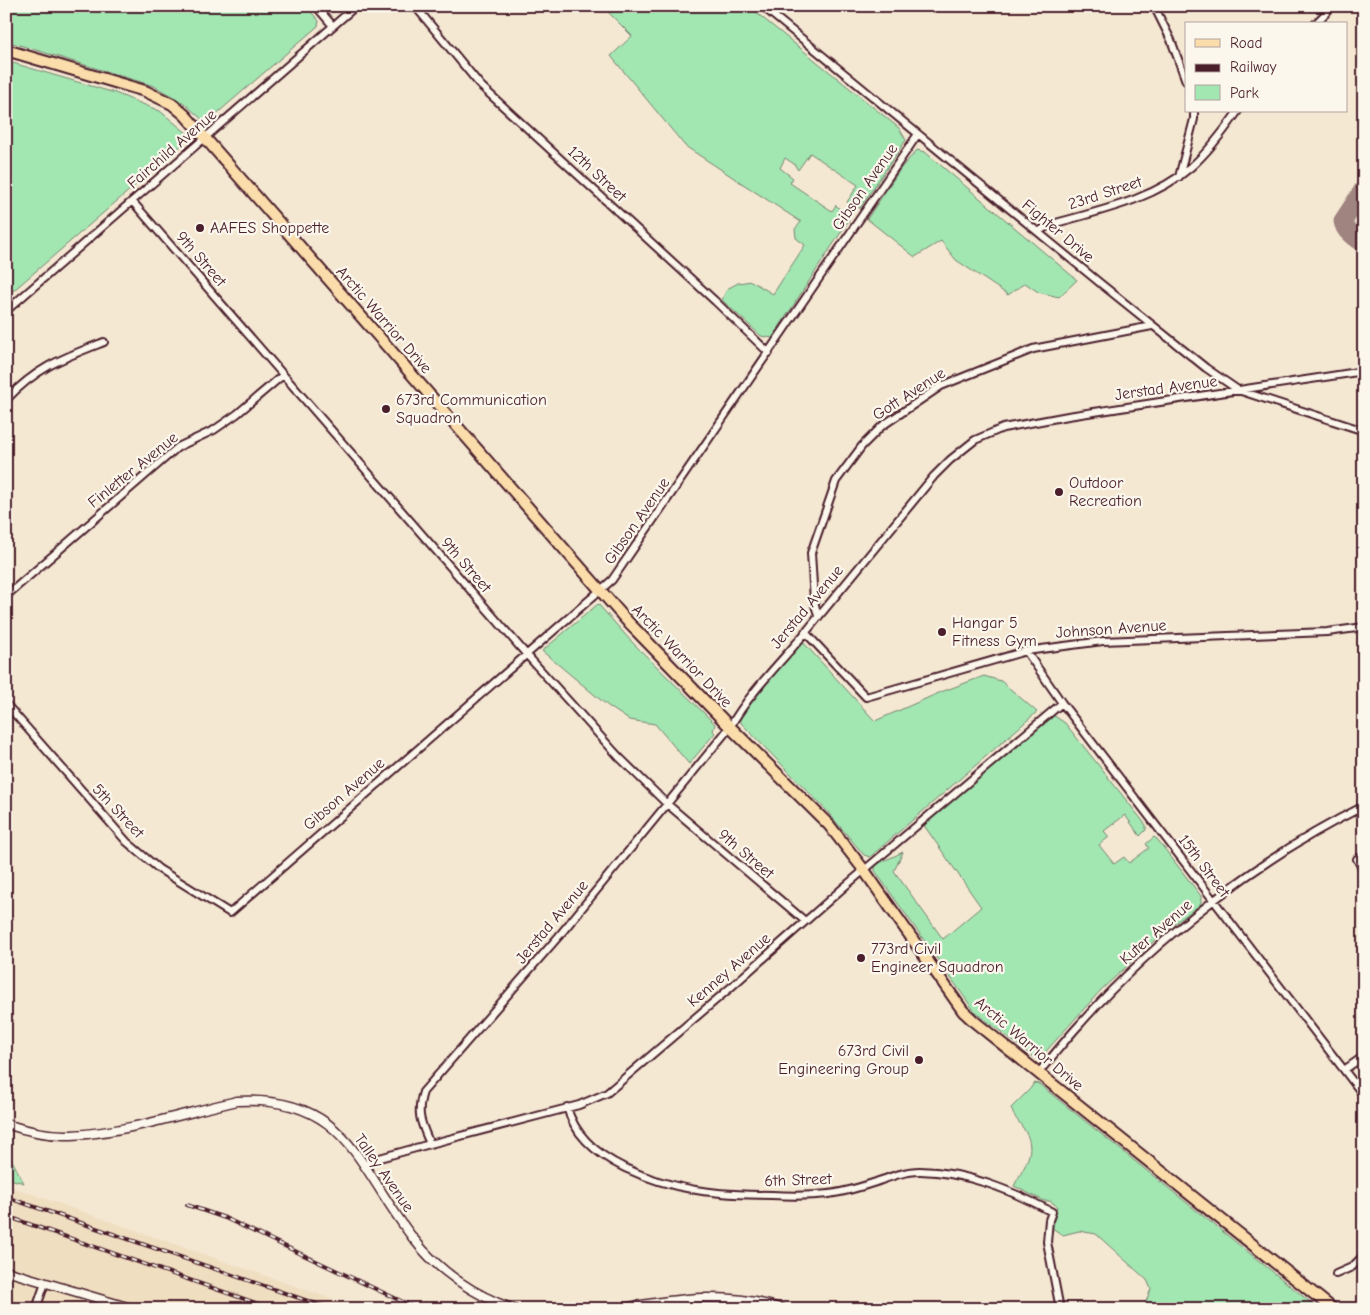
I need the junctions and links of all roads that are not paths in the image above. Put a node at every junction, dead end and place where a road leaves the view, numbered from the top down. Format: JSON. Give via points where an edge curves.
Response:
{"nodes":[{"id":1,"x":316,"y":6,"type":"edge"},
{"id":2,"x":356,"y":6,"type":"edge"},
{"id":3,"x":415,"y":6,"type":"edge"},
{"id":4,"x":762,"y":6,"type":"edge"},
{"id":5,"x":1154,"y":6,"type":"edge"},
{"id":6,"x":1327,"y":12,"type":"dead end"},
{"id":7,"x":1317,"y":22,"type":"edge"},
{"id":8,"x":333,"y":26,"type":"junction"},
{"id":9,"x":6,"y":50,"type":"edge"},
{"id":10,"x":1185,"y":77,"type":"edge"},
{"id":11,"x":1194,"y":112,"type":"edge"},
{"id":12,"x":1237,"y":112,"type":"edge"},
{"id":13,"x":918,"y":134,"type":"junction"},
{"id":14,"x":206,"y":137,"type":"junction"},
{"id":15,"x":1178,"y":177,"type":"junction"},
{"id":16,"x":132,"y":201,"type":"junction"},
{"id":17,"x":1038,"y":232,"type":"junction"},
{"id":18,"x":6,"y":312,"type":"edge"},
{"id":19,"x":1152,"y":326,"type":"junction"},
{"id":20,"x":104,"y":342,"type":"dead end"},
{"id":21,"x":769,"y":353,"type":"junction"},
{"id":22,"x":1364,"y":371,"type":"edge"},
{"id":23,"x":283,"y":375,"type":"junction"},
{"id":24,"x":1238,"y":390,"type":"junction"},
{"id":25,"x":6,"y":400,"type":"edge"},
{"id":26,"x":1364,"y":431,"type":"edge"},
{"id":27,"x":600,"y":590,"type":"junction"},
{"id":28,"x":6,"y":596,"type":"edge"},
{"id":29,"x":818,"y":616,"type":"junction"},
{"id":30,"x":1364,"y":627,"type":"edge"},
{"id":31,"x":805,"y":632,"type":"junction"},
{"id":32,"x":1026,"y":651,"type":"junction"},
{"id":33,"x":526,"y":654,"type":"junction"},
{"id":34,"x":1062,"y":703,"type":"junction"},
{"id":35,"x":6,"y":704,"type":"edge"},
{"id":36,"x":730,"y":727,"type":"junction"},
{"id":37,"x":666,"y":804,"type":"junction"},
{"id":38,"x":1364,"y":806,"type":"edge"},
{"id":39,"x":1364,"y":856,"type":"edge"},
{"id":40,"x":864,"y":870,"type":"junction"},
{"id":41,"x":1364,"y":872,"type":"edge"},
{"id":42,"x":1213,"y":902,"type":"junction"},
{"id":43,"x":230,"y":913,"type":"joint"},
{"id":44,"x":805,"y":921,"type":"junction"},
{"id":45,"x":1364,"y":1056,"type":"edge"},
{"id":46,"x":1344,"y":1070,"type":"junction"},
{"id":47,"x":1039,"y":1072,"type":"junction"},
{"id":48,"x":1364,"y":1096,"type":"edge"},
{"id":49,"x":567,"y":1107,"type":"junction"},
{"id":50,"x":6,"y":1124,"type":"edge"},
{"id":51,"x":430,"y":1144,"type":"junction"},
{"id":52,"x":365,"y":1165,"type":"junction"},
{"id":53,"x":1364,"y":1255,"type":"edge"},
{"id":54,"x":6,"y":1272,"type":"edge"},
{"id":55,"x":1336,"y":1274,"type":"dead end"},
{"id":56,"x":45,"y":1283,"type":"junction"},
{"id":57,"x":36,"y":1309,"type":"edge"},
{"id":58,"x":134,"y":1309,"type":"edge"},
{"id":59,"x":514,"y":1309,"type":"edge"},
{"id":60,"x":618,"y":1309,"type":"edge"},
{"id":61,"x":783,"y":1309,"type":"edge"},
{"id":62,"x":1060,"y":1309,"type":"edge"},
{"id":63,"x":1333,"y":1309,"type":"edge"}],
"edges":[{"from":1,"to":8,"type":"street"},
{"from":2,"to":8,"type":"street","name":"Fairchild Avenue"},
{"from":3,"to":21,"type":"street","name":"12th Street","via":[[481,86]]},
{"from":4,"to":13,"type":"street","name":"Fighter Drive"},
{"from":5,"to":10,"type":"street"},
{"from":6,"to":7,"type":"street"},
{"from":8,"to":14,"type":"street","name":"Fairchild Avenue"},
{"from":9,"to":14,"type":"main road","name":"Arctic Warrior Drive","via":[[158,97],[172,104]]},
{"from":11,"to":15,"type":"street"},
{"from":12,"to":15,"type":"street","name":"23rd Street","via":[[1202,156]]},
{"from":13,"to":17,"type":"street","name":"Fighter Drive"},
{"from":13,"to":21,"type":"street","name":"Gibson Avenue"},
{"from":14,"to":16,"type":"street","name":"Fairchild Avenue"},
{"from":14,"to":27,"type":"main road","name":"Arctic Warrior Drive"},
{"from":15,"to":17,"type":"street","name":"23rd Street","via":[[1135,200],[1049,225]]},
{"from":16,"to":18,"type":"street","name":"Fairchild Avenue"},
{"from":16,"to":23,"type":"street","name":"9th Street"},
{"from":17,"to":19,"type":"street","name":"Fighter Drive"},
{"from":19,"to":24,"type":"street","name":"Fighter Drive"},
{"from":19,"to":29,"type":"street","name":"Gott Avenue","via":[[1033,348],[941,386],[882,426],[862,446],[836,482],[811,553]]},
{"from":20,"to":25,"type":"street","via":[[41,369]]},
{"from":21,"to":27,"type":"street","name":"Gibson Avenue","via":[[623,567]]},
{"from":22,"to":24,"type":"street","name":"Jerstad Avenue"},
{"from":23,"to":28,"type":"street","name":"Finletter Avenue","via":[[214,430],[178,446]]},
{"from":23,"to":33,"type":"street","name":"9th Street"},
{"from":24,"to":26,"type":"street","name":"Fighter Drive"},
{"from":24,"to":29,"type":"street","name":"Jerstad Avenue","via":[[1003,428],[975,440],[934,476]]},
{"from":27,"to":33,"type":"street","name":"Gibson Avenue"},
{"from":27,"to":36,"type":"main road","name":"Arctic Warrior Drive"},
{"from":29,"to":31,"type":"street","name":"Jerstad Avenue"},
{"from":30,"to":32,"type":"street","name":"Johnson Avenue","via":[[1327,632],[1103,641]]},
{"from":31,"to":32,"type":"street","name":"Johnson Avenue","via":[[866,697]]},
{"from":31,"to":36,"type":"street","name":"Jerstad Avenue","via":[[737,714]]},
{"from":32,"to":34,"type":"street","name":"15th Street"},
{"from":33,"to":37,"type":"street","name":"9th Street"},
{"from":33,"to":43,"type":"street","name":"Gibson Avenue"},
{"from":34,"to":40,"type":"street","name":"Kenney Avenue"},
{"from":34,"to":42,"type":"street","name":"15th Street"},
{"from":35,"to":43,"type":"street","name":"5th Street","via":[[127,842],[159,869]]},
{"from":36,"to":37,"type":"street","name":"Jerstad Avenue"},
{"from":36,"to":40,"type":"main road","name":"Arctic Warrior Drive","via":[[829,825]]},
{"from":37,"to":44,"type":"street","name":"9th Street"},
{"from":37,"to":51,"type":"street","name":"Jerstad Avenue","via":[[559,936],[423,1092],[419,1118]]},
{"from":38,"to":42,"type":"street","name":"Kuter Avenue","via":[[1260,867]]},
{"from":39,"to":41,"type":"street","via":[[1357,859]]},
{"from":40,"to":44,"type":"street","name":"Kenney Avenue"},
{"from":40,"to":47,"type":"main road","name":"Arctic Warrior Drive","via":[[964,1010]]},
{"from":42,"to":46,"type":"street","name":"15th Street"},
{"from":42,"to":47,"type":"street","name":"Kuter Avenue","via":[[1108,994]]},
{"from":44,"to":49,"type":"street","name":"Kenney Avenue","via":[[607,1093]]},
{"from":45,"to":46,"type":"street"},
{"from":46,"to":48,"type":"street","name":"15th Street"},
{"from":47,"to":63,"type":"main road","name":"Arctic Warrior Drive"},
{"from":49,"to":51,"type":"street","name":"Kenney Avenue"},
{"from":49,"to":62,"type":"street","name":"6th Street","via":[[582,1138],[604,1156],[648,1179],[676,1187],[728,1194],[828,1194],[919,1171],[986,1182],[1019,1194],[1052,1212],[1047,1242]]},
{"from":50,"to":52,"type":"street","name":"Talley Avenue","via":[[37,1133],[70,1136],[106,1132],[237,1101],[272,1101],[302,1109],[327,1123]]},
{"from":51,"to":52,"type":"street","name":"Kenney Avenue"},
{"from":52,"to":59,"type":"street","name":"Talley Avenue","via":[[412,1238],[429,1256],[465,1286]]},
{"from":53,"to":55,"type":"street","via":[[1352,1267]]},
{"from":54,"to":56,"type":"street"},
{"from":56,"to":57,"type":"street"},
{"from":56,"to":58,"type":"street"},
{"from":60,"to":61,"type":"street","via":[[722,1297],[746,1299]]}]}
